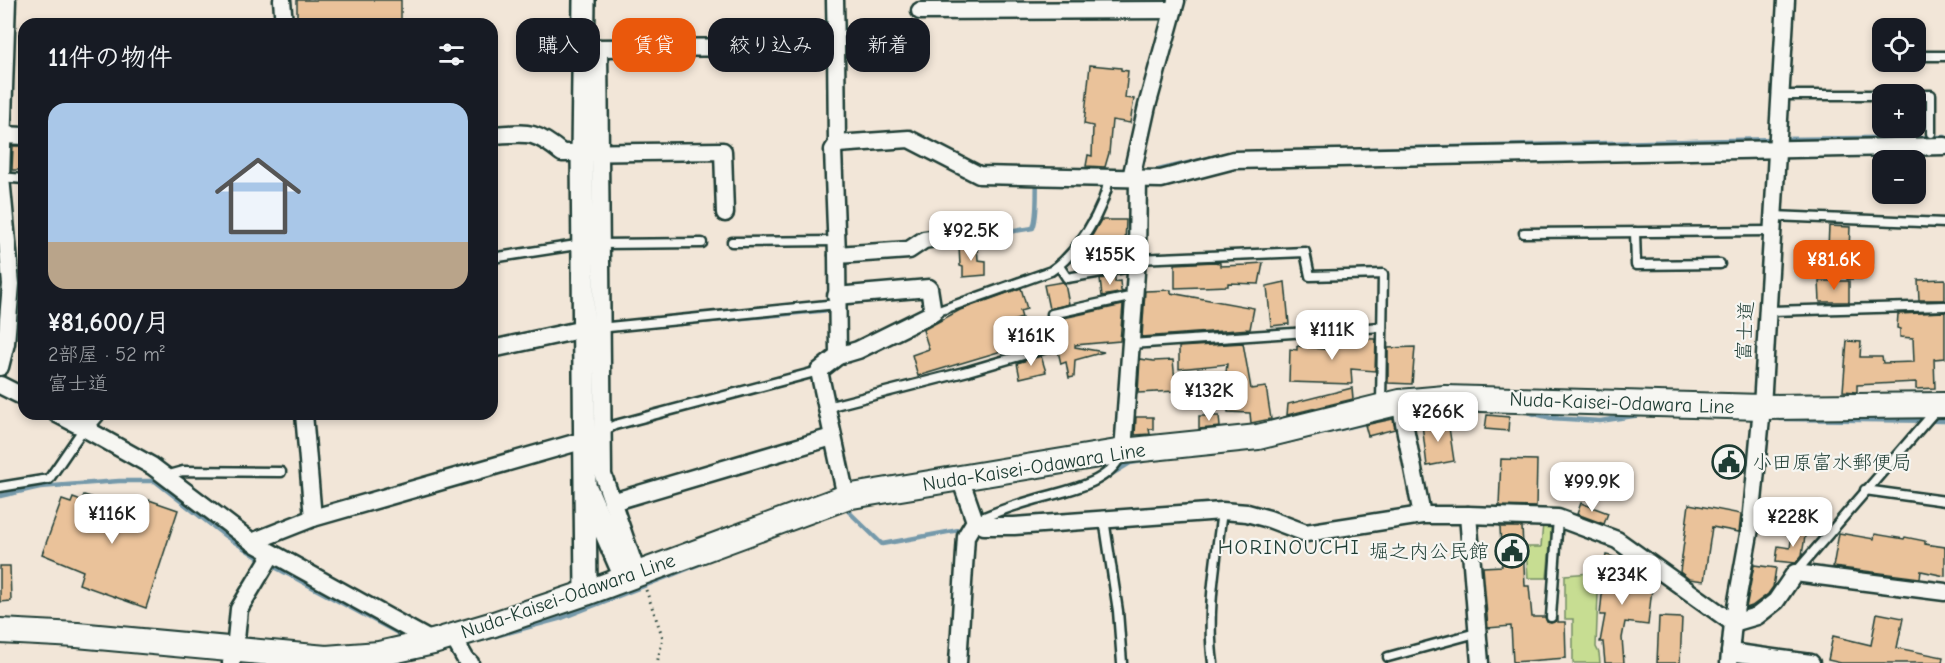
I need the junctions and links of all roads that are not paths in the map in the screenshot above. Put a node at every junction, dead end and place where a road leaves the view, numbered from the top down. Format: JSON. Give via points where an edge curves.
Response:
{"nodes":[{"id":1,"x":7,"y":0,"type":"edge"},
{"id":2,"x":282,"y":0,"type":"edge"},
{"id":3,"x":584,"y":0,"type":"edge"},
{"id":4,"x":835,"y":0,"type":"edge"},
{"id":5,"x":1786,"y":0,"type":"edge"},
{"id":6,"x":1175,"y":5,"type":"edge"},
{"id":7,"x":920,"y":11,"type":"dead end"},
{"id":8,"x":284,"y":18,"type":"edge"},
{"id":9,"x":587,"y":18,"type":"edge"},
{"id":10,"x":836,"y":47,"type":"junction"},
{"id":11,"x":600,"y":48,"type":"edge"},
{"id":12,"x":1926,"y":56,"type":"edge"},
{"id":13,"x":1945,"y":56,"type":"edge"},
{"id":14,"x":591,"y":72,"type":"edge"},
{"id":15,"x":1780,"y":95,"type":"junction"},
{"id":16,"x":1872,"y":95,"type":"edge"},
{"id":17,"x":1926,"y":95,"type":"edge"},
{"id":18,"x":3,"y":135,"type":"junction"},
{"id":19,"x":498,"y":135,"type":"edge"},
{"id":20,"x":18,"y":136,"type":"edge"},
{"id":21,"x":1935,"y":142,"type":"edge"},
{"id":22,"x":837,"y":144,"type":"junction"},
{"id":23,"x":1778,"y":144,"type":"junction"},
{"id":24,"x":591,"y":153,"type":"junction"},
{"id":25,"x":1,"y":177,"type":"edge"},
{"id":26,"x":18,"y":178,"type":"edge"},
{"id":27,"x":1109,"y":178,"type":"junction"},
{"id":28,"x":1135,"y":178,"type":"junction"},
{"id":29,"x":725,"y":213,"type":"dead end"},
{"id":30,"x":1773,"y":223,"type":"junction"},
{"id":31,"x":1945,"y":223,"type":"edge"},
{"id":32,"x":1635,"y":232,"type":"junction"},
{"id":33,"x":1524,"y":233,"type":"dead end"},
{"id":34,"x":956,"y":235,"type":"dead end"},
{"id":35,"x":732,"y":242,"type":"dead end"},
{"id":36,"x":702,"y":243,"type":"dead end"},
{"id":37,"x":592,"y":244,"type":"junction"},
{"id":38,"x":837,"y":248,"type":"junction"},
{"id":39,"x":498,"y":257,"type":"edge"},
{"id":40,"x":1137,"y":263,"type":"junction"},
{"id":41,"x":1720,"y":264,"type":"dead end"},
{"id":42,"x":1059,"y":266,"type":"junction"},
{"id":43,"x":1134,"y":296,"type":"junction"},
{"id":44,"x":836,"y":300,"type":"junction"},
{"id":45,"x":1945,"y":306,"type":"edge"},
{"id":46,"x":1768,"y":311,"type":"junction"},
{"id":47,"x":933,"y":313,"type":"junction"},
{"id":48,"x":1382,"y":327,"type":"junction"},
{"id":49,"x":593,"y":328,"type":"junction"},
{"id":50,"x":1131,"y":344,"type":"junction"},
{"id":51,"x":498,"y":349,"type":"edge"},
{"id":52,"x":838,"y":356,"type":"junction"},
{"id":53,"x":0,"y":367,"type":"edge"},
{"id":54,"x":819,"y":371,"type":"junction"},
{"id":55,"x":2,"y":390,"type":"edge"},
{"id":56,"x":18,"y":395,"type":"edge"},
{"id":57,"x":1942,"y":405,"type":"edge"},
{"id":58,"x":827,"y":407,"type":"junction"},
{"id":59,"x":1397,"y":409,"type":"junction"},
{"id":60,"x":1761,"y":414,"type":"junction"},
{"id":61,"x":69,"y":420,"type":"edge"},
{"id":62,"x":91,"y":420,"type":"edge"},
{"id":63,"x":305,"y":420,"type":"edge"},
{"id":64,"x":84,"y":428,"type":"junction"},
{"id":65,"x":593,"y":436,"type":"junction"},
{"id":66,"x":832,"y":437,"type":"junction"},
{"id":67,"x":1123,"y":451,"type":"junction"},
{"id":68,"x":281,"y":472,"type":"dead end"},
{"id":69,"x":165,"y":476,"type":"junction"},
{"id":70,"x":960,"y":478,"type":"junction"},
{"id":71,"x":584,"y":483,"type":"junction"},
{"id":72,"x":0,"y":487,"type":"edge"},
{"id":73,"x":1865,"y":490,"type":"junction"},
{"id":74,"x":846,"y":497,"type":"junction"},
{"id":75,"x":612,"y":501,"type":"junction"},
{"id":76,"x":1945,"y":501,"type":"edge"},
{"id":77,"x":1222,"y":511,"type":"junction"},
{"id":78,"x":1422,"y":515,"type":"junction"},
{"id":79,"x":1468,"y":515,"type":"junction"},
{"id":80,"x":313,"y":518,"type":"junction"},
{"id":81,"x":1558,"y":518,"type":"junction"},
{"id":82,"x":1104,"y":519,"type":"junction"},
{"id":83,"x":975,"y":521,"type":"junction"},
{"id":84,"x":252,"y":542,"type":"junction"},
{"id":85,"x":272,"y":554,"type":"junction"},
{"id":86,"x":1795,"y":573,"type":"junction"},
{"id":87,"x":634,"y":574,"type":"junction"},
{"id":88,"x":1945,"y":592,"type":"edge"},
{"id":89,"x":586,"y":593,"type":"junction"},
{"id":90,"x":1551,"y":616,"type":"dead end"},
{"id":91,"x":1733,"y":623,"type":"junction"},
{"id":92,"x":0,"y":631,"type":"edge"},
{"id":93,"x":1476,"y":633,"type":"junction"},
{"id":94,"x":443,"y":640,"type":"junction"},
{"id":95,"x":233,"y":657,"type":"edge"},
{"id":96,"x":1388,"y":657,"type":"dead end"},
{"id":97,"x":1730,"y":658,"type":"edge"},
{"id":98,"x":471,"y":663,"type":"edge"},
{"id":99,"x":958,"y":663,"type":"edge"},
{"id":100,"x":1122,"y":663,"type":"edge"},
{"id":101,"x":1213,"y":663,"type":"edge"},
{"id":102,"x":1480,"y":663,"type":"edge"},
{"id":103,"x":1811,"y":663,"type":"edge"}],
"edges":[{"from":1,"to":18,"type":"street"},
{"from":2,"to":8,"type":"street"},
{"from":3,"to":9,"type":"street"},
{"from":4,"to":10,"type":"street"},
{"from":5,"to":15,"type":"street","name":"富士道"},
{"from":6,"to":7,"type":"street"},
{"from":6,"to":28,"type":"street","via":[[1147,106]]},
{"from":10,"to":11,"type":"street"},
{"from":10,"to":22,"type":"street"},
{"from":12,"to":13,"type":"lane"},
{"from":14,"to":24,"type":"street"},
{"from":15,"to":16,"type":"lane"},
{"from":15,"to":23,"type":"street","name":"富士道"},
{"from":17,"to":21,"type":"lane","via":[[1931,95]]},
{"from":18,"to":20,"type":"street"},
{"from":18,"to":25,"type":"street"},
{"from":19,"to":24,"type":"street","via":[[527,133],[544,138],[562,153]]},
{"from":21,"to":23,"type":"street"},
{"from":22,"to":27,"type":"street","via":[[909,139],[979,175]]},
{"from":22,"to":38,"type":"street","via":[[833,150]]},
{"from":23,"to":28,"type":"street","via":[[1234,160],[1161,179]]},
{"from":23,"to":30,"type":"street","name":"富士道"},
{"from":24,"to":29,"type":"street","via":[[723,151]]},
{"from":24,"to":37,"type":"street"},
{"from":25,"to":26,"type":"lane"},
{"from":25,"to":53,"type":"street","via":[[10,284],[6,343]]},
{"from":27,"to":28,"type":"street"},
{"from":27,"to":42,"type":"lane","via":[[1107,191],[1083,240]]},
{"from":28,"to":40,"type":"street"},
{"from":30,"to":31,"type":"lane"},
{"from":30,"to":32,"type":"lane"},
{"from":30,"to":46,"type":"street","name":"富士道"},
{"from":32,"to":33,"type":"lane"},
{"from":32,"to":41,"type":"lane","via":[[1636,265]]},
{"from":34,"to":38,"type":"street","via":[[924,240],[909,250]]},
{"from":35,"to":38,"type":"lane"},
{"from":36,"to":37,"type":"lane"},
{"from":37,"to":39,"type":"lane"},
{"from":37,"to":49,"type":"street"},
{"from":38,"to":44,"type":"street"},
{"from":40,"to":42,"type":"lane","via":[[1067,278]]},
{"from":40,"to":43,"type":"street"},
{"from":40,"to":48,"type":"lane","via":[[1305,252],[1310,276],[1383,274]]},
{"from":42,"to":47,"type":"lane"},
{"from":43,"to":50,"type":"street"},
{"from":43,"to":58,"type":"lane","via":[[1052,314],[1057,345]]},
{"from":44,"to":47,"type":"street","via":[[929,288]]},
{"from":44,"to":49,"type":"lane"},
{"from":44,"to":52,"type":"street"},
{"from":45,"to":46,"type":"lane"},
{"from":46,"to":60,"type":"street","name":"富士道"},
{"from":47,"to":52,"type":"street"},
{"from":48,"to":50,"type":"lane"},
{"from":48,"to":59,"type":"lane"},
{"from":49,"to":51,"type":"street"},
{"from":49,"to":65,"type":"street"},
{"from":50,"to":67,"type":"street"},
{"from":52,"to":54,"type":"street"},
{"from":54,"to":58,"type":"street"},
{"from":54,"to":65,"type":"lane","via":[[615,425]]},
{"from":55,"to":56,"type":"street"},
{"from":57,"to":60,"type":"main road","name":"Nuda-Kaisei-Odawara Line"},
{"from":57,"to":73,"type":"lane"},
{"from":58,"to":66,"type":"street"},
{"from":59,"to":60,"type":"main road","name":"Nuda-Kaisei-Odawara Line","via":[[1445,398]]},
{"from":59,"to":67,"type":"main road","name":"Nuda-Kaisei-Odawara Line","via":[[1258,437]]},
{"from":59,"to":78,"type":"street"},
{"from":60,"to":91,"type":"street","name":"富士道","via":[[1751,523]]},
{"from":61,"to":64,"type":"street"},
{"from":62,"to":64,"type":"street"},
{"from":63,"to":80,"type":"street"},
{"from":64,"to":69,"type":"street"},
{"from":64,"to":72,"type":"lane","via":[[49,480]]},
{"from":65,"to":71,"type":"street"},
{"from":65,"to":75,"type":"street"},
{"from":65,"to":80,"type":"street"},
{"from":66,"to":74,"type":"street"},
{"from":66,"to":75,"type":"street"},
{"from":67,"to":70,"type":"main road","name":"Nuda-Kaisei-Odawara Line"},
{"from":67,"to":83,"type":"lane","via":[[1118,462],[1100,477]]},
{"from":68,"to":69,"type":"lane","via":[[183,471]]},
{"from":69,"to":84,"type":"street"},
{"from":70,"to":74,"type":"main road","name":"Nuda-Kaisei-Odawara Line"},
{"from":70,"to":83,"type":"street"},
{"from":71,"to":87,"type":"street"},
{"from":71,"to":89,"type":"street"},
{"from":73,"to":76,"type":"lane"},
{"from":73,"to":86,"type":"lane"},
{"from":74,"to":87,"type":"main road","name":"Nuda-Kaisei-Odawara Line"},
{"from":75,"to":87,"type":"street"},
{"from":77,"to":78,"type":"street","via":[[1248,513],[1306,533]]},
{"from":77,"to":82,"type":"street"},
{"from":77,"to":101,"type":"lane","via":[[1211,604]]},
{"from":78,"to":79,"type":"street"},
{"from":79,"to":81,"type":"street"},
{"from":79,"to":93,"type":"street"},
{"from":80,"to":84,"type":"street"},
{"from":81,"to":90,"type":"lane"},
{"from":81,"to":91,"type":"street","via":[[1617,540]]},
{"from":82,"to":83,"type":"street","via":[[1014,526],[984,526]]},
{"from":82,"to":100,"type":"lane"},
{"from":83,"to":99,"type":"street","via":[[966,536]]},
{"from":84,"to":85,"type":"street"},
{"from":85,"to":94,"type":"street"},
{"from":85,"to":95,"type":"street","via":[[239,609]]},
{"from":86,"to":88,"type":"street"},
{"from":86,"to":91,"type":"street","via":[[1776,601],[1757,616]]},
{"from":87,"to":89,"type":"main road","name":"Nuda-Kaisei-Odawara Line"},
{"from":89,"to":94,"type":"main road","name":"Nuda-Kaisei-Odawara Line"},
{"from":91,"to":97,"type":"street","name":"富士道"},
{"from":92,"to":95,"type":"main road","via":[[77,635]]},
{"from":93,"to":96,"type":"lane"},
{"from":93,"to":102,"type":"street"},
{"from":94,"to":95,"type":"main road","name":"Nuda-Kaisei-Odawara Line","via":[[344,658]]},
{"from":94,"to":98,"type":"street"},
{"from":97,"to":103,"type":"street"}]}
